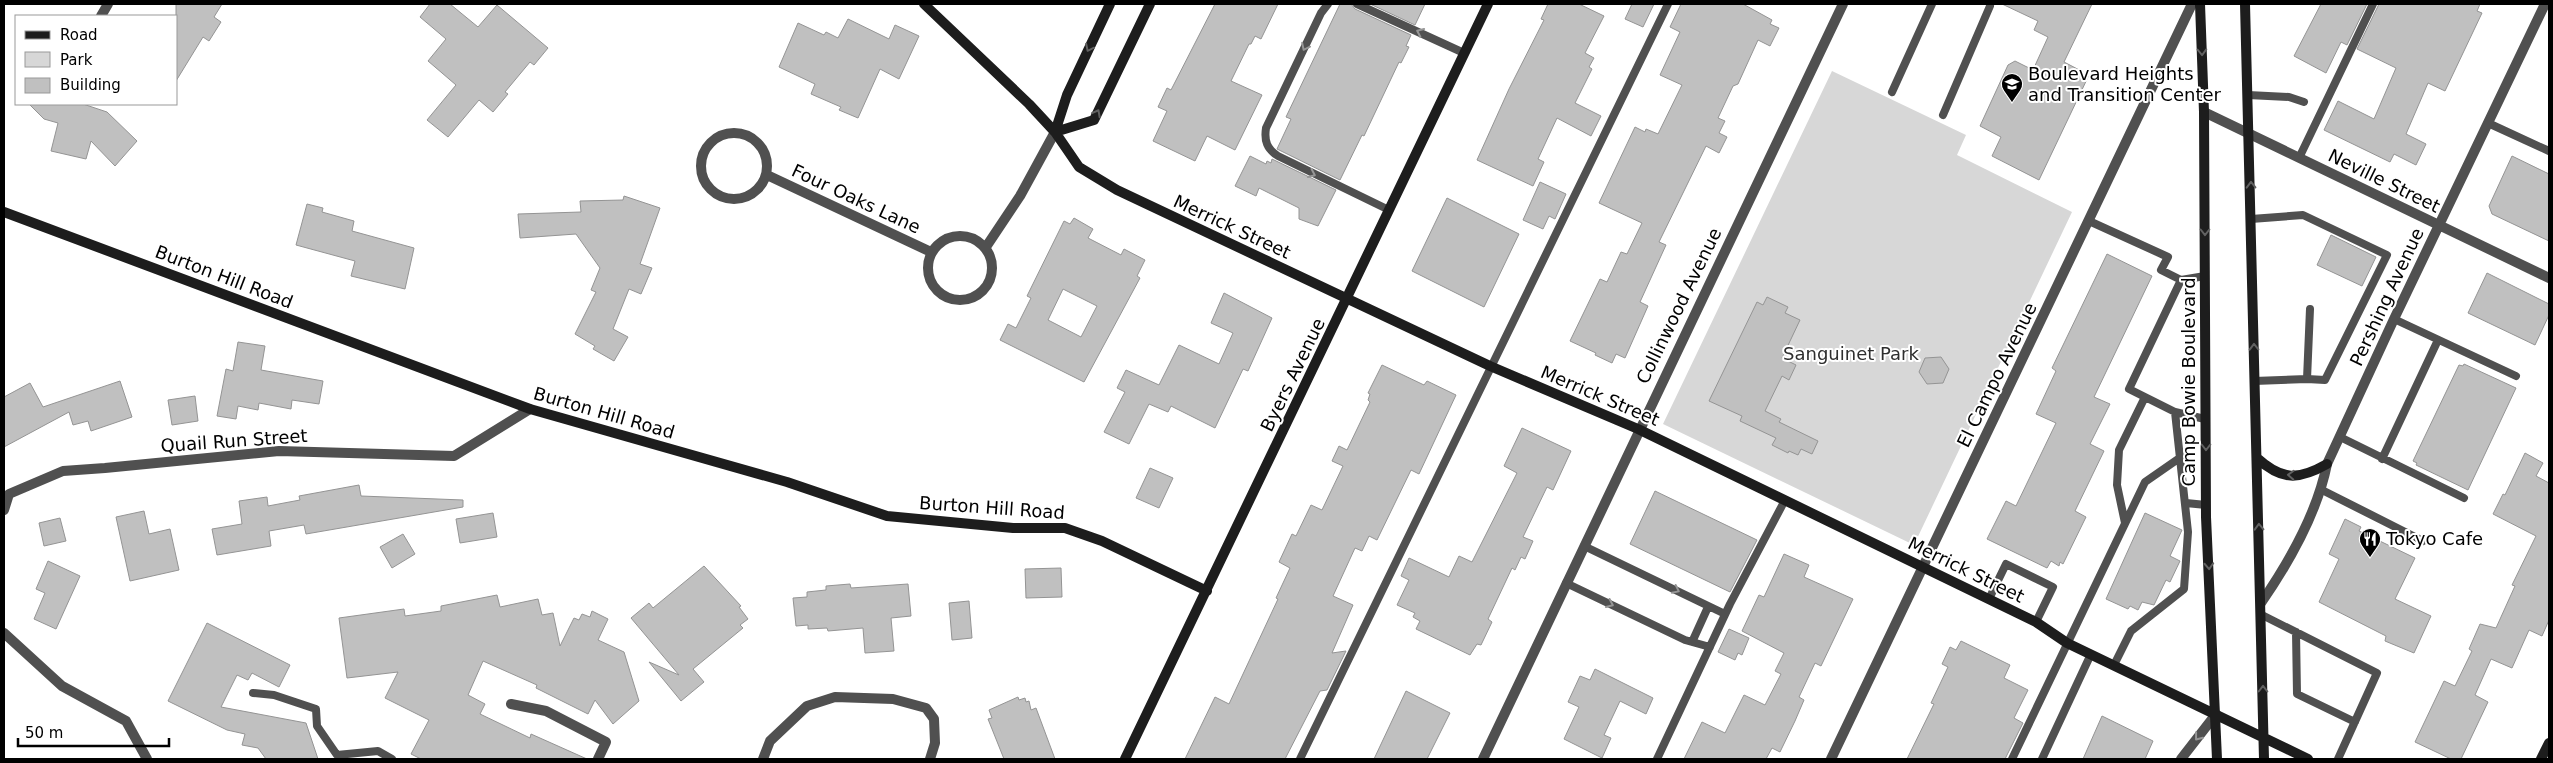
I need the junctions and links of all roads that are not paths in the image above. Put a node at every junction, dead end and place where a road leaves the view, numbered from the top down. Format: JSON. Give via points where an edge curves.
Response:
{"nodes":[{"id":1,"x":108,"y":4,"type":"edge"},
{"id":2,"x":924,"y":4,"type":"edge"},
{"id":3,"x":1110,"y":4,"type":"edge"},
{"id":4,"x":1150,"y":4,"type":"edge"},
{"id":5,"x":1328,"y":4,"type":"edge"},
{"id":6,"x":1357,"y":4,"type":"edge"},
{"id":7,"x":1488,"y":4,"type":"edge"},
{"id":8,"x":1668,"y":4,"type":"edge"},
{"id":9,"x":1843,"y":4,"type":"edge"},
{"id":10,"x":1932,"y":4,"type":"edge"},
{"id":11,"x":2192,"y":4,"type":"edge"},
{"id":12,"x":2200,"y":4,"type":"edge"},
{"id":13,"x":2245,"y":4,"type":"edge"},
{"id":14,"x":2373,"y":4,"type":"edge"},
{"id":15,"x":2544,"y":4,"type":"edge"},
{"id":16,"x":1989,"y":5,"type":"edge"},
{"id":17,"x":102,"y":15,"type":"edge"},
{"id":18,"x":1464,"y":53,"type":"junction"},
{"id":19,"x":1892,"y":92,"type":"dead end"},
{"id":20,"x":2248,"y":95,"type":"junction"},
{"id":21,"x":2304,"y":102,"type":"dead end"},
{"id":22,"x":2204,"y":112,"type":"junction"},
{"id":23,"x":1943,"y":115,"type":"dead end"},
{"id":24,"x":2488,"y":123,"type":"junction"},
{"id":25,"x":1055,"y":132,"type":"junction"},
{"id":26,"x":2250,"y":134,"type":"junction"},
{"id":27,"x":2549,"y":151,"type":"edge"},
{"id":28,"x":2299,"y":158,"type":"junction"},
{"id":29,"x":767,"y":175,"type":"junction"},
{"id":30,"x":1389,"y":210,"type":"junction"},
{"id":31,"x":4,"y":212,"type":"edge"},
{"id":32,"x":2251,"y":219,"type":"junction"},
{"id":33,"x":2089,"y":221,"type":"junction"},
{"id":34,"x":2439,"y":225,"type":"junction"},
{"id":35,"x":986,"y":247,"type":"junction"},
{"id":36,"x":931,"y":252,"type":"junction"},
{"id":37,"x":2205,"y":276,"type":"junction"},
{"id":38,"x":2549,"y":278,"type":"edge"},
{"id":39,"x":2181,"y":280,"type":"junction"},
{"id":40,"x":1347,"y":299,"type":"junction"},
{"id":41,"x":2310,"y":309,"type":"dead end"},
{"id":42,"x":2394,"y":319,"type":"junction"},
{"id":43,"x":2438,"y":340,"type":"junction"},
{"id":44,"x":1490,"y":366,"type":"junction"},
{"id":45,"x":2516,"y":376,"type":"dead end"},
{"id":46,"x":2307,"y":379,"type":"junction"},
{"id":47,"x":2254,"y":381,"type":"junction"},
{"id":48,"x":2145,"y":397,"type":"junction"},
{"id":49,"x":530,"y":409,"type":"junction"},
{"id":50,"x":2176,"y":412,"type":"junction"},
{"id":51,"x":2205,"y":419,"type":"junction"},
{"id":52,"x":1638,"y":429,"type":"junction"},
{"id":53,"x":2340,"y":437,"type":"junction"},
{"id":54,"x":2182,"y":456,"type":"junction"},
{"id":55,"x":2257,"y":458,"type":"junction"},
{"id":56,"x":2382,"y":459,"type":"junction"},
{"id":57,"x":2328,"y":464,"type":"junction"},
{"id":58,"x":2322,"y":490,"type":"junction"},
{"id":59,"x":2464,"y":498,"type":"dead end"},
{"id":60,"x":1784,"y":500,"type":"junction"},
{"id":61,"x":2186,"y":503,"type":"junction"},
{"id":62,"x":2206,"y":504,"type":"junction"},
{"id":63,"x":4,"y":510,"type":"edge"},
{"id":64,"x":2125,"y":523,"type":"junction"},
{"id":65,"x":2423,"y":541,"type":"dead end"},
{"id":66,"x":1584,"y":546,"type":"junction"},
{"id":67,"x":1923,"y":567,"type":"junction"},
{"id":68,"x":1566,"y":583,"type":"junction"},
{"id":69,"x":1208,"y":591,"type":"junction"},
{"id":70,"x":1989,"y":599,"type":"junction"},
{"id":71,"x":2261,"y":603,"type":"junction"},
{"id":72,"x":1708,"y":607,"type":"junction"},
{"id":73,"x":1726,"y":614,"type":"junction"},
{"id":74,"x":2262,"y":615,"type":"junction"},
{"id":75,"x":2036,"y":622,"type":"junction"},
{"id":76,"x":2296,"y":632,"type":"junction"},
{"id":77,"x":4,"y":633,"type":"edge"},
{"id":78,"x":1693,"y":640,"type":"junction"},
{"id":79,"x":2068,"y":643,"type":"junction"},
{"id":80,"x":1710,"y":647,"type":"junction"},
{"id":81,"x":2092,"y":654,"type":"junction"},
{"id":82,"x":2114,"y":665,"type":"junction"},
{"id":83,"x":253,"y":693,"type":"dead end"},
{"id":84,"x":511,"y":704,"type":"dead end"},
{"id":85,"x":2216,"y":714,"type":"junction"},
{"id":86,"x":2355,"y":722,"type":"junction"},
{"id":87,"x":2263,"y":738,"type":"junction"},
{"id":88,"x":2549,"y":743,"type":"edge"},
{"id":89,"x":147,"y":759,"type":"edge"},
{"id":90,"x":392,"y":759,"type":"edge"},
{"id":91,"x":598,"y":759,"type":"edge"},
{"id":92,"x":764,"y":759,"type":"edge"},
{"id":93,"x":930,"y":759,"type":"edge"},
{"id":94,"x":1125,"y":759,"type":"edge"},
{"id":95,"x":1300,"y":759,"type":"edge"},
{"id":96,"x":1482,"y":759,"type":"edge"},
{"id":97,"x":1656,"y":759,"type":"edge"},
{"id":98,"x":1831,"y":759,"type":"edge"},
{"id":99,"x":2012,"y":759,"type":"edge"},
{"id":100,"x":2042,"y":759,"type":"edge"},
{"id":101,"x":2181,"y":759,"type":"edge"},
{"id":102,"x":2217,"y":759,"type":"edge"},
{"id":103,"x":2264,"y":759,"type":"edge"},
{"id":104,"x":2308,"y":759,"type":"edge"},
{"id":105,"x":2338,"y":759,"type":"edge"},
{"id":106,"x":2541,"y":759,"type":"edge"}],
"edges":[{"from":1,"to":17,"type":"street"},
{"from":2,"to":25,"type":"street","name":"Merrick Street"},
{"from":3,"to":25,"type":"street","one_way":true,"via":[[1067,95]]},
{"from":25,"to":4,"type":"street","one_way":true,"via":[[1094,120]]},
{"from":5,"to":30,"type":"lane","one_way":true,"via":[[1266,128],[1265,139],[1269,150],[1278,156]]},
{"from":18,"to":6,"type":"lane","one_way":true},
{"from":7,"to":18,"type":"street","name":"Byers Avenue"},
{"from":8,"to":44,"type":"lane"},
{"from":9,"to":52,"type":"street","name":"Collinwood Avenue"},
{"from":10,"to":19,"type":"lane"},
{"from":11,"to":33,"type":"street","name":"El Campo Avenue"},
{"from":12,"to":22,"type":"street","name":"Camp Bowie Boulevard","one_way":true},
{"from":13,"to":20,"type":"street"},
{"from":14,"to":28,"type":"lane"},
{"from":15,"to":24,"type":"street","name":"Pershing Avenue"},
{"from":16,"to":23,"type":"lane"},
{"from":18,"to":30,"type":"street","name":"Byers Avenue"},
{"from":20,"to":21,"type":"lane","via":[[2289,97]]},
{"from":20,"to":26,"type":"street"},
{"from":22,"to":26,"type":"street","name":"Neville Street"},
{"from":22,"to":37,"type":"street","name":"Camp Bowie Boulevard","one_way":true},
{"from":24,"to":27,"type":"lane"},
{"from":24,"to":34,"type":"street","name":"Pershing Avenue"},
{"from":25,"to":35,"type":"street","via":[[1020,196]]},
{"from":25,"to":40,"type":"street","name":"Merrick Street","via":[[1079,166],[1117,190]]},
{"from":26,"to":28,"type":"street","name":"Neville Street"},
{"from":32,"to":26,"type":"street","one_way":true},
{"from":28,"to":34,"type":"street","name":"Neville Street"},
{"from":29,"to":29,"type":"street","via":[[767,156],[756,140],[739,132],[720,135],[705,147],[700,166],[705,184],[720,197],[739,200],[756,192]]},
{"from":29,"to":36,"type":"street","name":"Four Oaks Lane"},
{"from":30,"to":40,"type":"street","name":"Byers Avenue"},
{"from":31,"to":49,"type":"street","name":"Burton Hill Road"},
{"from":32,"to":46,"type":"lane","via":[[2303,215],[2387,255],[2325,380]]},
{"from":47,"to":32,"type":"street","one_way":true},
{"from":33,"to":39,"type":"lane","via":[[2168,257],[2162,270]]},
{"from":33,"to":67,"type":"street","name":"El Campo Avenue"},
{"from":34,"to":38,"type":"street","name":"Neville Street"},
{"from":34,"to":42,"type":"street","name":"Pershing Avenue"},
{"from":35,"to":36,"type":"street","via":[[968,236],[947,238]]},
{"from":35,"to":36,"type":"street","via":[[993,270],[984,292],[962,302],[940,295],[927,275]]},
{"from":37,"to":39,"type":"lane"},
{"from":37,"to":51,"type":"street","name":"Camp Bowie Boulevard"},
{"from":39,"to":48,"type":"lane","via":[[2129,389]]},
{"from":40,"to":44,"type":"street","name":"Merrick Street"},
{"from":40,"to":69,"type":"street","name":"Byers Avenue"},
{"from":41,"to":46,"type":"lane"},
{"from":42,"to":43,"type":"lane"},
{"from":42,"to":53,"type":"street","name":"Pershing Avenue"},
{"from":43,"to":45,"type":"lane"},
{"from":43,"to":56,"type":"lane"},
{"from":44,"to":52,"type":"street","name":"Merrick Street"},
{"from":44,"to":95,"type":"lane"},
{"from":46,"to":47,"type":"lane"},
{"from":47,"to":55,"type":"street"},
{"from":48,"to":50,"type":"lane"},
{"from":48,"to":64,"type":"lane","via":[[2119,450],[2117,485]]},
{"from":49,"to":63,"type":"street","name":"Quail Run Street","via":[[454,456],[278,451],[63,471],[9,494]]},
{"from":49,"to":69,"type":"street","name":"Burton Hill Road","via":[[787,482],[888,516],[1013,528],[1065,528],[1102,541]]},
{"from":50,"to":51,"type":"lane"},
{"from":50,"to":54,"type":"lane"},
{"from":51,"to":62,"type":"street","name":"Camp Bowie Boulevard","one_way":true},
{"from":52,"to":60,"type":"street","name":"Merrick Street"},
{"from":52,"to":66,"type":"street","name":"Collinwood Avenue"},
{"from":53,"to":56,"type":"lane"},
{"from":53,"to":57,"type":"street","name":"Pershing Avenue"},
{"from":54,"to":61,"type":"lane"},
{"from":54,"to":64,"type":"lane","via":[[2145,482]]},
{"from":57,"to":55,"type":"street","one_way":true,"via":[[2302,475],[2290,476],[2276,473]]},
{"from":71,"to":55,"type":"street","one_way":true},
{"from":56,"to":59,"type":"lane"},
{"from":57,"to":58,"type":"street","name":"Pershing Avenue"},
{"from":58,"to":65,"type":"lane"},
{"from":58,"to":71,"type":"street","name":"Pershing Avenue","via":[[2285,568]]},
{"from":60,"to":67,"type":"street","name":"Merrick Street"},
{"from":60,"to":73,"type":"lane"},
{"from":61,"to":62,"type":"lane"},
{"from":61,"to":82,"type":"lane","via":[[2188,532],[2184,589],[2131,631]]},
{"from":62,"to":85,"type":"street","name":"Camp Bowie Boulevard","one_way":true},
{"from":64,"to":79,"type":"lane"},
{"from":66,"to":68,"type":"street","name":"Collinwood Avenue"},
{"from":66,"to":72,"type":"lane","one_way":true},
{"from":67,"to":70,"type":"street","name":"Merrick Street"},
{"from":67,"to":98,"type":"street","name":"El Campo Avenue"},
{"from":68,"to":78,"type":"lane","one_way":true,"via":[[1685,640]]},
{"from":68,"to":96,"type":"street","name":"Collinwood Avenue"},
{"from":69,"to":94,"type":"street","name":"Byers Avenue"},
{"from":70,"to":75,"type":"street","name":"Merrick Street"},
{"from":70,"to":75,"type":"lane","via":[[2006,564],[2053,587]]},
{"from":71,"to":74,"type":"street"},
{"from":72,"to":73,"type":"lane"},
{"from":72,"to":78,"type":"lane"},
{"from":73,"to":80,"type":"lane"},
{"from":74,"to":76,"type":"lane"},
{"from":87,"to":74,"type":"street","one_way":true},
{"from":75,"to":79,"type":"street","name":"Merrick Street"},
{"from":76,"to":86,"type":"lane","via":[[2297,694]]},
{"from":76,"to":86,"type":"lane","via":[[2377,673]]},
{"from":77,"to":89,"type":"street","via":[[62,686],[126,722]]},
{"from":78,"to":80,"type":"lane"},
{"from":79,"to":81,"type":"street","name":"Merrick Street"},
{"from":79,"to":99,"type":"lane"},
{"from":80,"to":97,"type":"lane"},
{"from":81,"to":82,"type":"street","name":"Merrick Street"},
{"from":81,"to":100,"type":"lane"},
{"from":82,"to":85,"type":"street","name":"Merrick Street"},
{"from":83,"to":90,"type":"lane","via":[[274,695],[316,709],[317,726],[337,755],[378,751]]},
{"from":84,"to":91,"type":"street","via":[[546,711],[606,742]]},
{"from":85,"to":87,"type":"street","name":"Merrick Street"},
{"from":85,"to":101,"type":"street","one_way":true},
{"from":85,"to":102,"type":"street","name":"Camp Bowie Boulevard"},
{"from":86,"to":105,"type":"lane"},
{"from":87,"to":103,"type":"street"},
{"from":87,"to":104,"type":"street","name":"Merrick Street"},
{"from":88,"to":106,"type":"street"},
{"from":92,"to":93,"type":"street","via":[[770,741],[807,706],[835,696],[893,699],[926,708],[934,719],[935,743]]}]}
